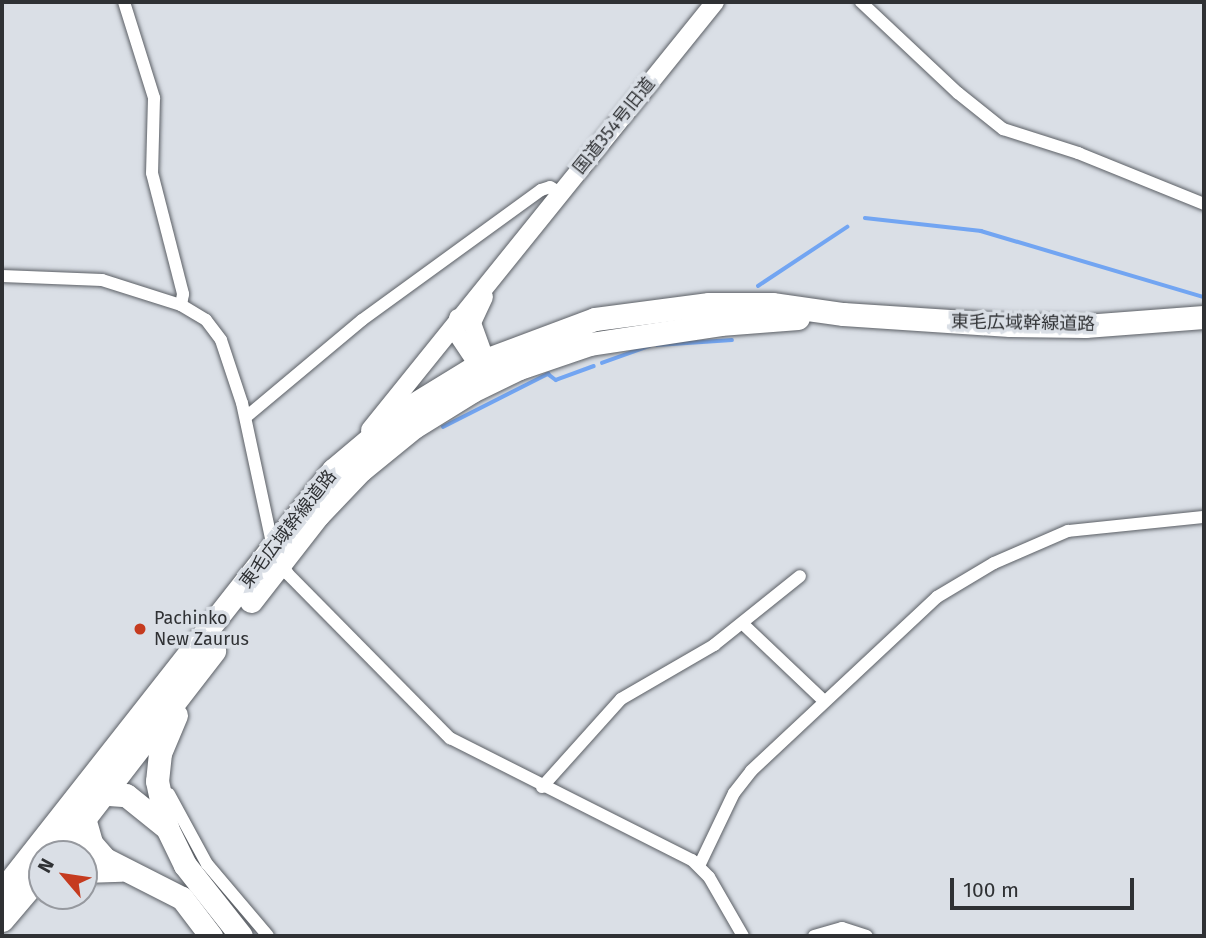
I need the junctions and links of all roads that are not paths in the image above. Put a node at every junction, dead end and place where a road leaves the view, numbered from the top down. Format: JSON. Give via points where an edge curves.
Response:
{"nodes":[{"id":1,"x":124,"y":2,"type":"edge"},
{"id":2,"x":715,"y":2,"type":"edge"},
{"id":3,"x":861,"y":2,"type":"edge"},
{"id":4,"x":560,"y":193,"type":"junction"},
{"id":5,"x":1204,"y":204,"type":"edge"},
{"id":6,"x":514,"y":250,"type":"junction"},
{"id":7,"x":2,"y":276,"type":"edge"},
{"id":8,"x":181,"y":305,"type":"junction"},
{"id":9,"x":1204,"y":317,"type":"edge"},
{"id":10,"x":458,"y":318,"type":"junction"},
{"id":11,"x":485,"y":368,"type":"junction"},
{"id":12,"x":246,"y":417,"type":"junction"},
{"id":13,"x":355,"y":449,"type":"junction"},
{"id":14,"x":1204,"y":517,"type":"edge"},
{"id":15,"x":277,"y":555,"type":"junction"},
{"id":16,"x":800,"y":576,"type":"dead end"},
{"id":17,"x":743,"y":624,"type":"junction"},
{"id":18,"x":204,"y":663,"type":"junction"},
{"id":19,"x":824,"y":701,"type":"junction"},
{"id":20,"x":167,"y":786,"type":"dead end"},
{"id":21,"x":542,"y":787,"type":"junction"},
{"id":22,"x":106,"y":792,"type":"junction"},
{"id":23,"x":80,"y":794,"type":"junction"},
{"id":24,"x":83,"y":821,"type":"junction"},
{"id":25,"x":167,"y":828,"type":"junction"},
{"id":26,"x":68,"y":840,"type":"edge"},
{"id":27,"x":699,"y":866,"type":"junction"},
{"id":28,"x":121,"y":870,"type":"junction"},
{"id":29,"x":98,"y":871,"type":"edge"},
{"id":30,"x":28,"y":889,"type":"edge"},
{"id":31,"x":2,"y":891,"type":"edge"},
{"id":32,"x":28,"y":908,"type":"edge"},
{"id":33,"x":2,"y":920,"type":"edge"},
{"id":34,"x":3,"y":936,"type":"edge"},
{"id":35,"x":211,"y":936,"type":"edge"},
{"id":36,"x":241,"y":936,"type":"edge"},
{"id":37,"x":268,"y":936,"type":"edge"},
{"id":38,"x":743,"y":936,"type":"edge"},
{"id":39,"x":814,"y":936,"type":"edge"},
{"id":40,"x":867,"y":936,"type":"edge"}],
"edges":[{"from":1,"to":8,"type":"street","via":[[154,98],[152,173],[183,294]]},
{"from":2,"to":4,"type":"street","name":"国道354号旧道"},
{"from":3,"to":5,"type":"street","via":[[958,93],[1011,133],[1078,153]]},
{"from":4,"to":6,"type":"street","name":"国道354号旧道"},
{"from":4,"to":12,"type":"street","via":[[550,187],[541,190],[362,320]]},
{"from":6,"to":10,"type":"street","name":"国道354号旧道"},
{"from":6,"to":11,"type":"street","name":"国道354号旧道","via":[[474,314],[473,328]]},
{"from":7,"to":8,"type":"street","via":[[89,277]]},
{"from":8,"to":12,"type":"street","via":[[200,314],[218,333]]},
{"from":9,"to":11,"type":"highway","name":"東毛広域幹線道路","via":[[1085,326],[843,314],[720,324],[590,344]]},
{"from":10,"to":11,"type":"street","via":[[456,332]]},
{"from":10,"to":13,"type":"street","name":"国道354号旧道"},
{"from":11,"to":13,"type":"highway","name":"東毛広域幹線道路","via":[[413,404]]},
{"from":11,"to":15,"type":"highway","name":"東毛広域幹線道路","via":[[374,458]]},
{"from":12,"to":15,"type":"street"},
{"from":13,"to":15,"type":"highway","name":"東毛広域幹線道路","via":[[304,504]]},
{"from":14,"to":19,"type":"street","via":[[1082,528],[994,563],[937,597]]},
{"from":15,"to":18,"type":"highway","name":"東毛広域幹線道路"},
{"from":15,"to":21,"type":"street","via":[[450,738]]},
{"from":15,"to":23,"type":"highway","name":"東毛広域幹線道路"},
{"from":16,"to":17,"type":"street"},
{"from":17,"to":19,"type":"street"},
{"from":17,"to":21,"type":"street","via":[[621,699]]},
{"from":18,"to":22,"type":"highway","name":"東毛広域幹線道路"},
{"from":18,"to":25,"type":"highway","via":[[160,753],[157,781]]},
{"from":19,"to":27,"type":"street","via":[[743,780]]},
{"from":20,"to":37,"type":"street","via":[[171,802],[207,864]]},
{"from":21,"to":27,"type":"street"},
{"from":22,"to":23,"type":"highway"},
{"from":22,"to":24,"type":"highway","name":"東毛広域幹線道路"},
{"from":22,"to":25,"type":"highway","via":[[138,802]]},
{"from":23,"to":24,"type":"highway"},
{"from":23,"to":31,"type":"highway","name":"東毛広域幹線道路"},
{"from":24,"to":26,"type":"highway","name":"東毛広域幹線道路"},
{"from":24,"to":28,"type":"highway","via":[[96,849]]},
{"from":25,"to":36,"type":"highway","via":[[185,865]]},
{"from":27,"to":38,"type":"street"},
{"from":28,"to":29,"type":"highway"},
{"from":28,"to":35,"type":"highway","via":[[182,898]]},
{"from":30,"to":33,"type":"highway"},
{"from":32,"to":34,"type":"highway"},
{"from":39,"to":40,"type":"street","via":[[842,928]]}]}
